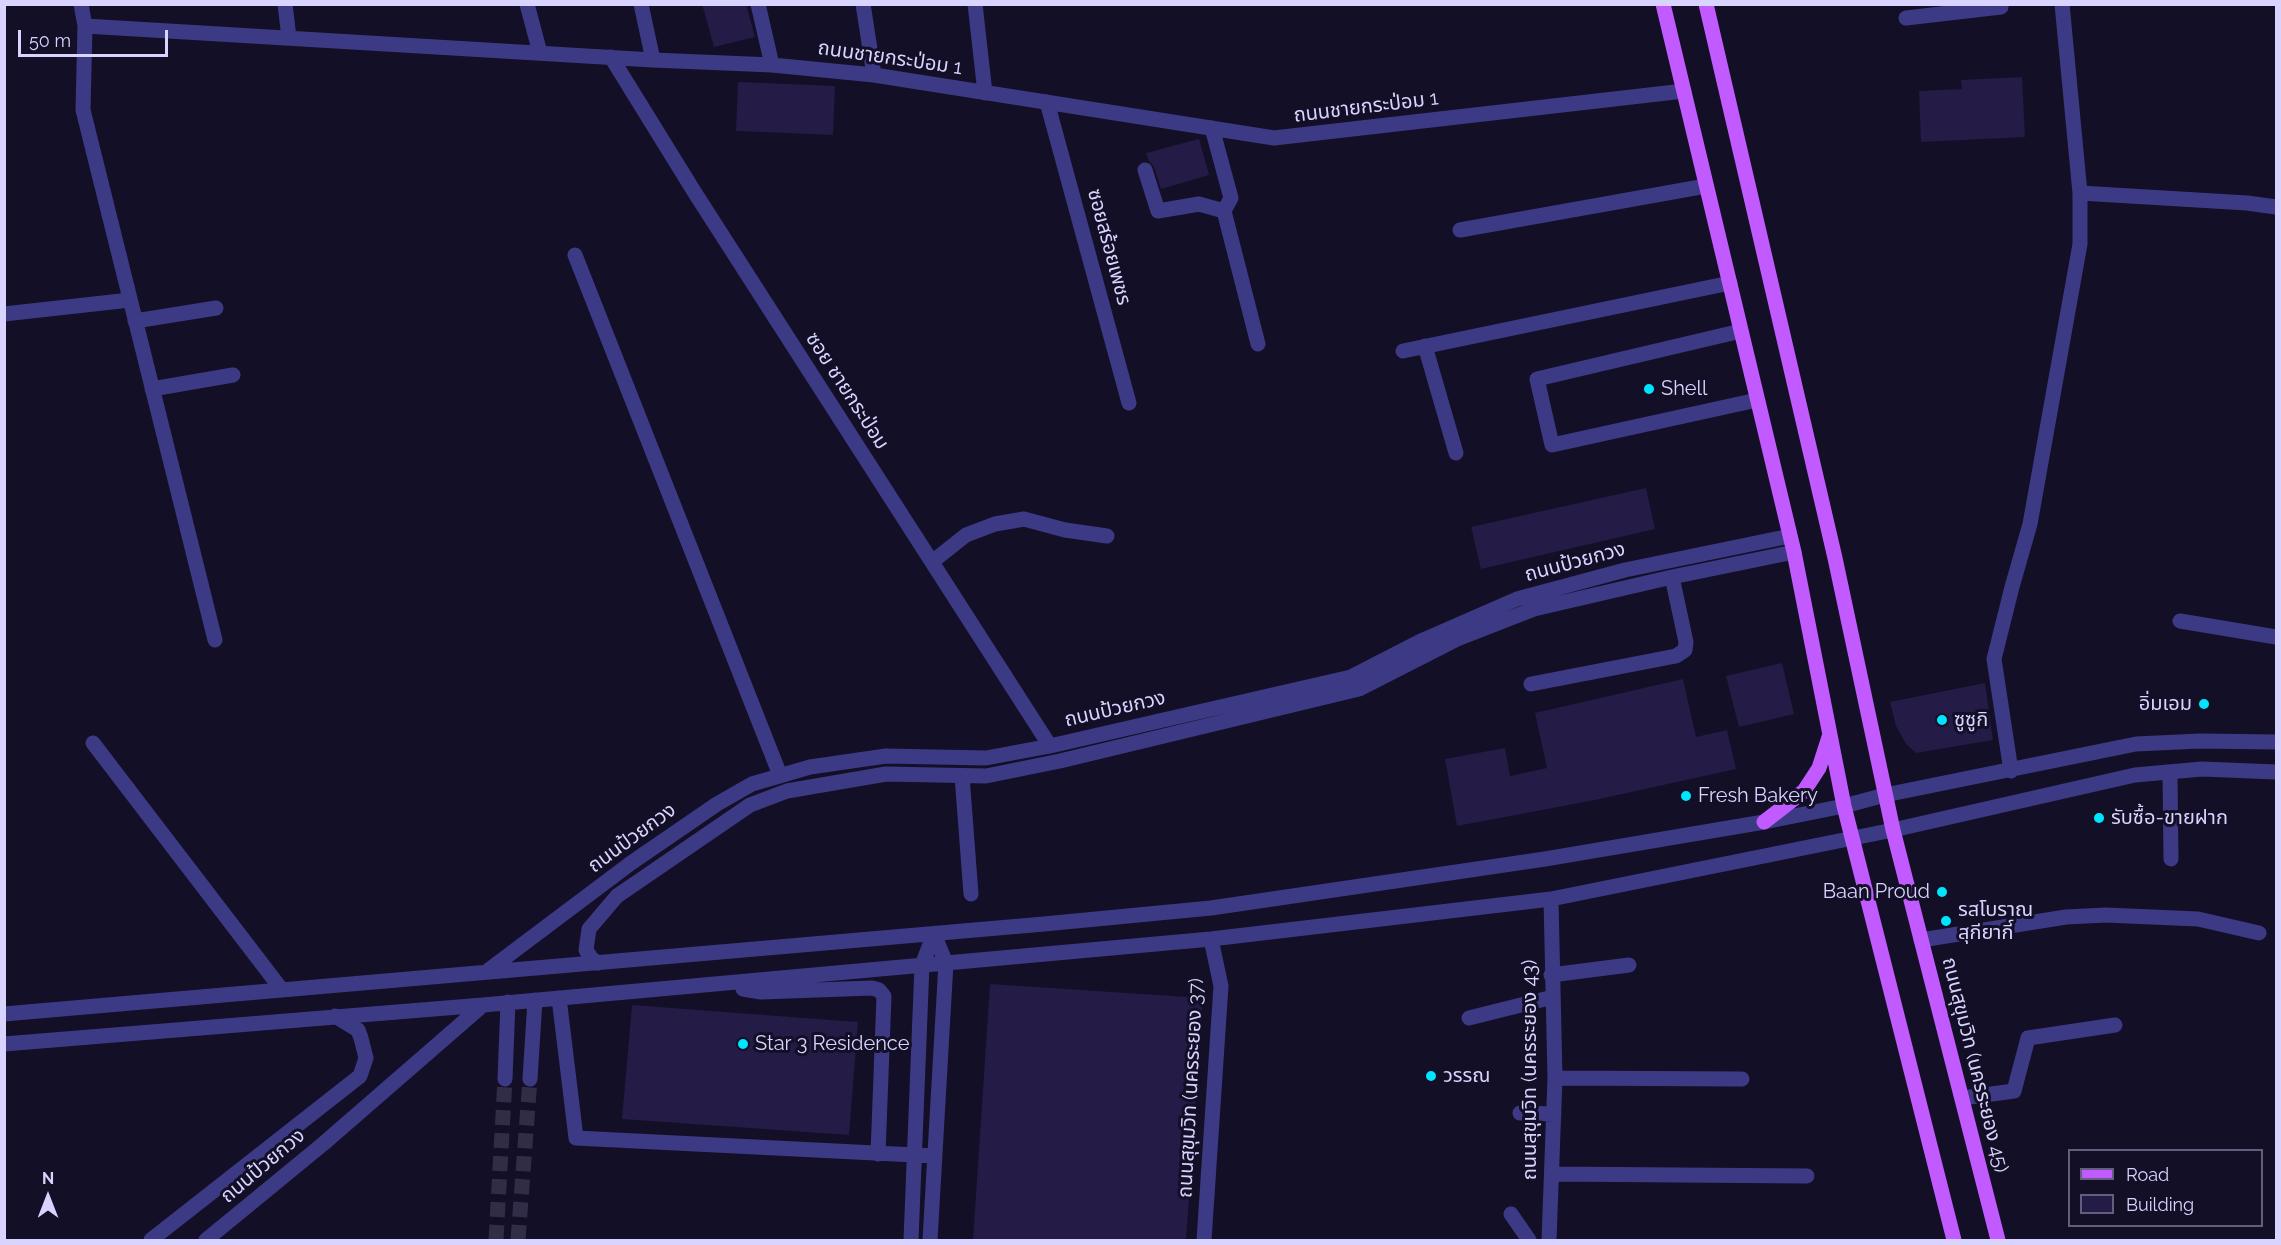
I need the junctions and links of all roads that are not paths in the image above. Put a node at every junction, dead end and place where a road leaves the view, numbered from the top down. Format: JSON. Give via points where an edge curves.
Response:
{"nodes":[{"id":1,"x":81,"y":4,"type":"edge"},
{"id":2,"x":285,"y":4,"type":"edge"},
{"id":3,"x":527,"y":4,"type":"edge"},
{"id":4,"x":640,"y":4,"type":"edge"},
{"id":5,"x":758,"y":4,"type":"edge"},
{"id":6,"x":863,"y":4,"type":"edge"},
{"id":7,"x":975,"y":4,"type":"edge"},
{"id":8,"x":1663,"y":4,"type":"edge"},
{"id":9,"x":1706,"y":4,"type":"edge"},
{"id":10,"x":2001,"y":4,"type":"edge"},
{"id":11,"x":2062,"y":4,"type":"edge"},
{"id":12,"x":1905,"y":18,"type":"dead end"},
{"id":13,"x":85,"y":26,"type":"junction"},
{"id":14,"x":289,"y":38,"type":"junction"},
{"id":15,"x":540,"y":53,"type":"junction"},
{"id":16,"x":611,"y":57,"type":"junction"},
{"id":17,"x":653,"y":60,"type":"junction"},
{"id":18,"x":772,"y":65,"type":"junction"},
{"id":19,"x":874,"y":75,"type":"junction"},
{"id":20,"x":1684,"y":91,"type":"junction"},
{"id":21,"x":985,"y":93,"type":"junction"},
{"id":22,"x":1047,"y":102,"type":"junction"},
{"id":23,"x":1212,"y":129,"type":"junction"},
{"id":24,"x":1145,"y":170,"type":"dead end"},
{"id":25,"x":1706,"y":186,"type":"junction"},
{"id":26,"x":2080,"y":193,"type":"junction"},
{"id":27,"x":2277,"y":207,"type":"edge"},
{"id":28,"x":1224,"y":211,"type":"junction"},
{"id":29,"x":1460,"y":230,"type":"dead end"},
{"id":30,"x":575,"y":255,"type":"dead end"},
{"id":31,"x":1730,"y":283,"type":"junction"},
{"id":32,"x":130,"y":300,"type":"junction"},
{"id":33,"x":216,"y":308,"type":"dead end"},
{"id":34,"x":4,"y":314,"type":"edge"},
{"id":35,"x":135,"y":321,"type":"junction"},
{"id":36,"x":1741,"y":331,"type":"junction"},
{"id":37,"x":1258,"y":344,"type":"dead end"},
{"id":38,"x":1425,"y":346,"type":"junction"},
{"id":39,"x":1403,"y":351,"type":"dead end"},
{"id":40,"x":233,"y":375,"type":"dead end"},
{"id":41,"x":152,"y":388,"type":"junction"},
{"id":42,"x":1757,"y":400,"type":"junction"},
{"id":43,"x":1129,"y":403,"type":"dead end"},
{"id":44,"x":1456,"y":453,"type":"dead end"},
{"id":45,"x":1107,"y":536,"type":"dead end"},
{"id":46,"x":1792,"y":544,"type":"junction"},
{"id":47,"x":932,"y":562,"type":"junction"},
{"id":48,"x":1672,"y":577,"type":"junction"},
{"id":49,"x":2180,"y":621,"type":"dead end"},
{"id":50,"x":2277,"y":637,"type":"edge"},
{"id":51,"x":215,"y":640,"type":"dead end"},
{"id":52,"x":1531,"y":684,"type":"dead end"},
{"id":53,"x":1830,"y":735,"type":"junction"},
{"id":54,"x":2277,"y":742,"type":"edge"},
{"id":55,"x":93,"y":743,"type":"dead end"},
{"id":56,"x":1050,"y":746,"type":"junction"},
{"id":57,"x":2011,"y":771,"type":"junction"},
{"id":58,"x":2170,"y":772,"type":"junction"},
{"id":59,"x":2277,"y":772,"type":"edge"},
{"id":60,"x":780,"y":776,"type":"junction"},
{"id":61,"x":962,"y":776,"type":"junction"},
{"id":62,"x":1885,"y":795,"type":"junction"},
{"id":63,"x":1844,"y":806,"type":"junction"},
{"id":64,"x":1764,"y":822,"type":"junction"},
{"id":65,"x":1893,"y":830,"type":"junction"},
{"id":66,"x":1852,"y":839,"type":"junction"},
{"id":67,"x":2171,"y":859,"type":"dead end"},
{"id":68,"x":603,"y":884,"type":"junction"},
{"id":69,"x":971,"y":894,"type":"dead end"},
{"id":70,"x":1551,"y":899,"type":"junction"},
{"id":71,"x":601,"y":914,"type":"junction"},
{"id":72,"x":2259,"y":933,"type":"dead end"},
{"id":73,"x":934,"y":934,"type":"junction"},
{"id":74,"x":1211,"y":939,"type":"junction"},
{"id":75,"x":1921,"y":940,"type":"junction"},
{"id":76,"x":598,"y":963,"type":"junction"},
{"id":77,"x":946,"y":963,"type":"junction"},
{"id":78,"x":922,"y":965,"type":"junction"},
{"id":79,"x":1629,"y":965,"type":"dead end"},
{"id":80,"x":486,"y":972,"type":"junction"},
{"id":81,"x":1551,"y":975,"type":"junction"},
{"id":82,"x":741,"y":982,"type":"junction"},
{"id":83,"x":282,"y":990,"type":"junction"},
{"id":84,"x":1553,"y":997,"type":"junction"},
{"id":85,"x":559,"y":998,"type":"junction"},
{"id":86,"x":535,"y":1000,"type":"junction"},
{"id":87,"x":508,"y":1002,"type":"junction"},
{"id":88,"x":483,"y":1005,"type":"junction"},
{"id":89,"x":4,"y":1014,"type":"edge"},
{"id":90,"x":335,"y":1016,"type":"junction"},
{"id":91,"x":1469,"y":1018,"type":"dead end"},
{"id":92,"x":2115,"y":1025,"type":"dead end"},
{"id":93,"x":4,"y":1044,"type":"edge"},
{"id":94,"x":1555,"y":1078,"type":"junction"},
{"id":95,"x":505,"y":1079,"type":"tunnel mouth"},
{"id":96,"x":530,"y":1079,"type":"tunnel mouth"},
{"id":97,"x":1742,"y":1079,"type":"dead end"},
{"id":98,"x":1962,"y":1098,"type":"junction"},
{"id":99,"x":1520,"y":1113,"type":"dead end"},
{"id":100,"x":1554,"y":1114,"type":"junction"},
{"id":101,"x":878,"y":1154,"type":"junction"},
{"id":102,"x":916,"y":1155,"type":"junction"},
{"id":103,"x":935,"y":1156,"type":"junction"},
{"id":104,"x":1552,"y":1174,"type":"junction"},
{"id":105,"x":1808,"y":1176,"type":"dead end"},
{"id":106,"x":1511,"y":1214,"type":"dead end"},
{"id":107,"x":151,"y":1240,"type":"edge"},
{"id":108,"x":206,"y":1240,"type":"edge"},
{"id":109,"x":911,"y":1240,"type":"edge"},
{"id":110,"x":930,"y":1240,"type":"edge"},
{"id":111,"x":1204,"y":1240,"type":"edge"},
{"id":112,"x":1529,"y":1240,"type":"edge"},
{"id":113,"x":1549,"y":1240,"type":"edge"},
{"id":114,"x":1954,"y":1240,"type":"edge"},
{"id":115,"x":1998,"y":1240,"type":"edge"}],
"edges":[{"from":1,"to":13,"type":"street"},
{"from":2,"to":14,"type":"street"},
{"from":3,"to":15,"type":"street"},
{"from":4,"to":17,"type":"street"},
{"from":5,"to":18,"type":"street"},
{"from":6,"to":19,"type":"street"},
{"from":7,"to":21,"type":"street"},
{"from":8,"to":20,"type":"main road"},
{"from":9,"to":62,"type":"main road","name":"ถนนสุขุมวิท (นครระยอง 45)","via":[[1835,558]]},
{"from":10,"to":12,"type":"street"},
{"from":11,"to":26,"type":"street"},
{"from":13,"to":14,"type":"street","name":"ถนนชายกระป่อม 1"},
{"from":13,"to":32,"type":"street","via":[[82,110]]},
{"from":14,"to":15,"type":"street","name":"ถนนชายกระป่อม 1"},
{"from":15,"to":16,"type":"street","name":"ถนนชายกระป่อม 1"},
{"from":16,"to":17,"type":"street","name":"ถนนชายกระป่อม 1"},
{"from":16,"to":47,"type":"street","name":"ซอย ชายกระป่อม"},
{"from":17,"to":18,"type":"street","name":"ถนนชายกระป่อม 1"},
{"from":18,"to":19,"type":"street","name":"ถนนชายกระป่อม 1"},
{"from":19,"to":21,"type":"street","name":"ถนนชายกระป่อม 1"},
{"from":20,"to":23,"type":"street","name":"ถนนชายกระป่อม 1","via":[[1274,138]]},
{"from":20,"to":25,"type":"main road"},
{"from":21,"to":22,"type":"street","name":"ถนนชายกระป่อม 1"},
{"from":22,"to":23,"type":"street","name":"ถนนชายกระป่อม 1"},
{"from":22,"to":43,"type":"street","name":"ซอยสร้อยเพชร"},
{"from":23,"to":28,"type":"street","via":[[1231,198]]},
{"from":24,"to":28,"type":"street","via":[[1158,211],[1199,204]]},
{"from":25,"to":29,"type":"street"},
{"from":25,"to":31,"type":"main road"},
{"from":26,"to":27,"type":"street"},
{"from":26,"to":57,"type":"street","via":[[2080,244],[2030,524],[1994,659]]},
{"from":28,"to":37,"type":"street"},
{"from":30,"to":60,"type":"street"},
{"from":31,"to":36,"type":"main road"},
{"from":31,"to":38,"type":"street"},
{"from":32,"to":34,"type":"street"},
{"from":32,"to":35,"type":"street"},
{"from":33,"to":35,"type":"street"},
{"from":35,"to":41,"type":"street"},
{"from":36,"to":42,"type":"main road"},
{"from":36,"to":42,"type":"street","via":[[1537,379],[1552,445]]},
{"from":38,"to":39,"type":"street"},
{"from":38,"to":44,"type":"street"},
{"from":40,"to":41,"type":"street"},
{"from":41,"to":51,"type":"street"},
{"from":42,"to":46,"type":"main road"},
{"from":45,"to":47,"type":"street","via":[[1024,519],[966,535]]},
{"from":46,"to":48,"type":"street","name":"ถนนป้วยกวง"},
{"from":46,"to":53,"type":"main road"},
{"from":46,"to":56,"type":"street","name":"ถนนป้วยกวง","via":[[1625,570],[1517,599],[1351,677]]},
{"from":47,"to":56,"type":"street","name":"ซอย ชายกระป่อม"},
{"from":48,"to":52,"type":"street","via":[[1685,650],[1676,656]]},
{"from":48,"to":61,"type":"street","name":"ถนนป้วยกวง","via":[[1534,609],[1457,639],[1359,689],[1060,761],[986,776]]},
{"from":49,"to":50,"type":"street"},
{"from":53,"to":63,"type":"main road"},
{"from":53,"to":64,"type":"main road","via":[[1819,768],[1803,791]]},
{"from":54,"to":57,"type":"street","via":[[2136,744]]},
{"from":55,"to":83,"type":"street"},
{"from":56,"to":60,"type":"street","name":"ถนนป้วยกวง","via":[[986,759],[886,756],[810,767]]},
{"from":57,"to":62,"type":"street"},
{"from":58,"to":59,"type":"street"},
{"from":58,"to":65,"type":"street","via":[[2135,775]]},
{"from":58,"to":67,"type":"street"},
{"from":60,"to":68,"type":"street","name":"ถนนป้วยกวง","via":[[752,784],[717,804]]},
{"from":61,"to":69,"type":"street"},
{"from":61,"to":71,"type":"street","name":"ถนนป้วยกวง","via":[[886,774],[787,791],[750,805],[636,882]]},
{"from":62,"to":63,"type":"street"},
{"from":62,"to":65,"type":"main road","name":"ถนนสุขุมวิท (นครระยอง 45)"},
{"from":63,"to":64,"type":"street"},
{"from":63,"to":66,"type":"main road"},
{"from":64,"to":73,"type":"street","via":[[1211,908]]},
{"from":65,"to":66,"type":"street"},
{"from":65,"to":75,"type":"main road","name":"ถนนสุขุมวิท (นครระยอง 45)"},
{"from":66,"to":70,"type":"street"},
{"from":66,"to":114,"type":"main road"},
{"from":68,"to":71,"type":"street","via":[[597,898]]},
{"from":68,"to":80,"type":"street","name":"ถนนป้วยกวง"},
{"from":70,"to":74,"type":"street"},
{"from":70,"to":81,"type":"street","name":"ถนนสุขุมวิท (นครระยอง 43)"},
{"from":71,"to":76,"type":"street","name":"ถนนป้วยกวง","via":[[586,940],[586,950]]},
{"from":72,"to":75,"type":"street","via":[[2198,919],[2106,915],[2066,917]]},
{"from":73,"to":76,"type":"street"},
{"from":73,"to":77,"type":"street"},
{"from":73,"to":78,"type":"street"},
{"from":74,"to":77,"type":"street"},
{"from":74,"to":111,"type":"street","name":"ถนนสุขุมวิท (นครระยอง 37)","via":[[1221,986]]},
{"from":75,"to":98,"type":"main road","name":"ถนนสุขุมวิท (นครระยอง 45)"},
{"from":76,"to":80,"type":"street"},
{"from":77,"to":78,"type":"street"},
{"from":77,"to":103,"type":"street"},
{"from":78,"to":82,"type":"street"},
{"from":78,"to":102,"type":"street"},
{"from":79,"to":81,"type":"street"},
{"from":80,"to":83,"type":"street"},
{"from":81,"to":84,"type":"street","name":"ถนนสุขุมวิท (นครระยอง 43)"},
{"from":82,"to":85,"type":"street"},
{"from":82,"to":101,"type":"street","via":[[743,988],[761,992],[872,988],[884,996]]},
{"from":83,"to":89,"type":"street"},
{"from":84,"to":91,"type":"street"},
{"from":84,"to":94,"type":"street","name":"ถนนสุขุมวิท (นครระยอง 43)"},
{"from":85,"to":86,"type":"street"},
{"from":85,"to":101,"type":"street","via":[[576,1138]]},
{"from":86,"to":87,"type":"street"},
{"from":86,"to":96,"type":"street"},
{"from":87,"to":88,"type":"street"},
{"from":87,"to":95,"type":"street"},
{"from":88,"to":90,"type":"street"},
{"from":88,"to":108,"type":"street","name":"ถนนป้วยกวง"},
{"from":90,"to":93,"type":"street"},
{"from":90,"to":107,"type":"street","name":"ถนนป้วยกวง","via":[[357,1030],[362,1038],[366,1058],[360,1076]]},
{"from":92,"to":98,"type":"street","via":[[2028,1038],[2014,1091]]},
{"from":94,"to":97,"type":"street"},
{"from":94,"to":100,"type":"street","name":"ถนนสุขุมวิท (นครระยอง 43)"},
{"from":98,"to":115,"type":"main road","name":"ถนนสุขุมวิท (นครระยอง 45)"},
{"from":99,"to":100,"type":"street"},
{"from":100,"to":104,"type":"street","name":"ถนนสุขุมวิท (นครระยอง 43)"},
{"from":101,"to":102,"type":"street"},
{"from":102,"to":103,"type":"street"},
{"from":102,"to":109,"type":"street"},
{"from":103,"to":110,"type":"street"},
{"from":104,"to":105,"type":"street"},
{"from":104,"to":113,"type":"street","name":"ถนนสุขุมวิท (นครระยอง 43)"},
{"from":106,"to":112,"type":"street"}]}
